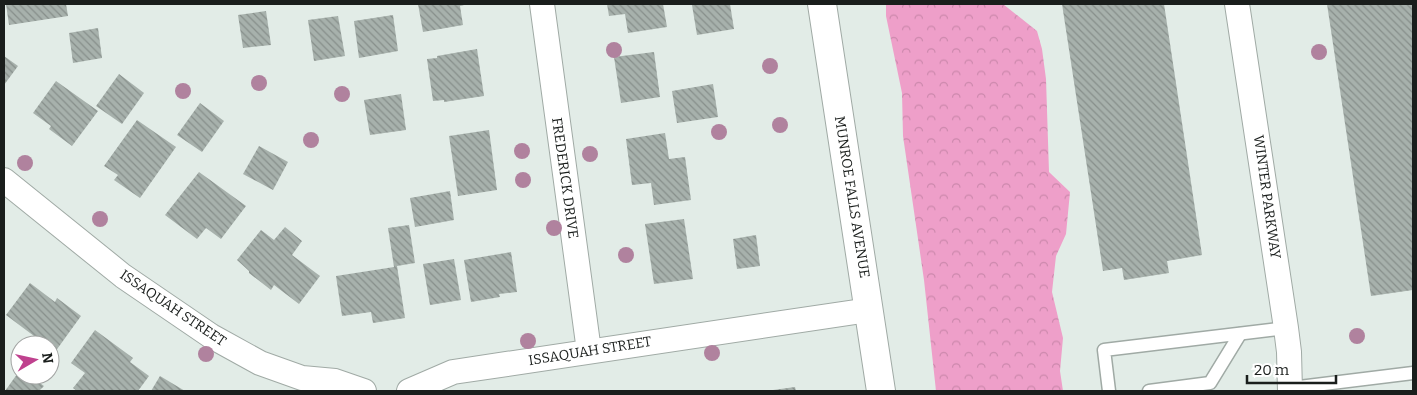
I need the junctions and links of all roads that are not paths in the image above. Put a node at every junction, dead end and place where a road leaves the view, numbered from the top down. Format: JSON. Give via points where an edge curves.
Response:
{"nodes":[{"id":1,"x":542,"y":4,"type":"edge"},
{"id":2,"x":822,"y":4,"type":"edge"},
{"id":3,"x":1237,"y":4,"type":"edge"},
{"id":4,"x":4,"y":180,"type":"edge"},
{"id":5,"x":869,"y":310,"type":"junction"},
{"id":6,"x":1286,"y":328,"type":"junction"},
{"id":7,"x":1240,"y":334,"type":"junction"},
{"id":8,"x":589,"y":351,"type":"junction"},
{"id":9,"x":1413,"y":373,"type":"edge"},
{"id":10,"x":1290,"y":390,"type":"edge"},
{"id":11,"x":364,"y":391,"type":"edge"},
{"id":12,"x":408,"y":391,"type":"edge"},
{"id":13,"x":881,"y":391,"type":"edge"},
{"id":14,"x":1109,"y":391,"type":"edge"},
{"id":15,"x":1149,"y":391,"type":"edge"}],
"edges":[{"from":1,"to":8,"type":"street","name":"FREDERICK DRIVE"},
{"from":2,"to":5,"type":"street","name":"MUNROE FALLS AVENUE"},
{"from":3,"to":6,"type":"street","name":"WINTER PARKWAY"},
{"from":4,"to":11,"type":"street","name":"ISSAQUAH STREET","via":[[123,276],[211,336],[260,363],[302,378],[336,380]]},
{"from":5,"to":8,"type":"street","name":"ISSAQUAH STREET"},
{"from":5,"to":13,"type":"street","name":"MUNROE FALLS AVENUE"},
{"from":6,"to":7,"type":"lane"},
{"from":6,"to":10,"type":"street","name":"WINTER PARKWAY"},
{"from":7,"to":14,"type":"lane","via":[[1104,350]]},
{"from":7,"to":15,"type":"lane","via":[[1210,383]]},
{"from":8,"to":12,"type":"street","name":"ISSAQUAH STREET","via":[[453,372]]},
{"from":9,"to":10,"type":"lane"}]}
